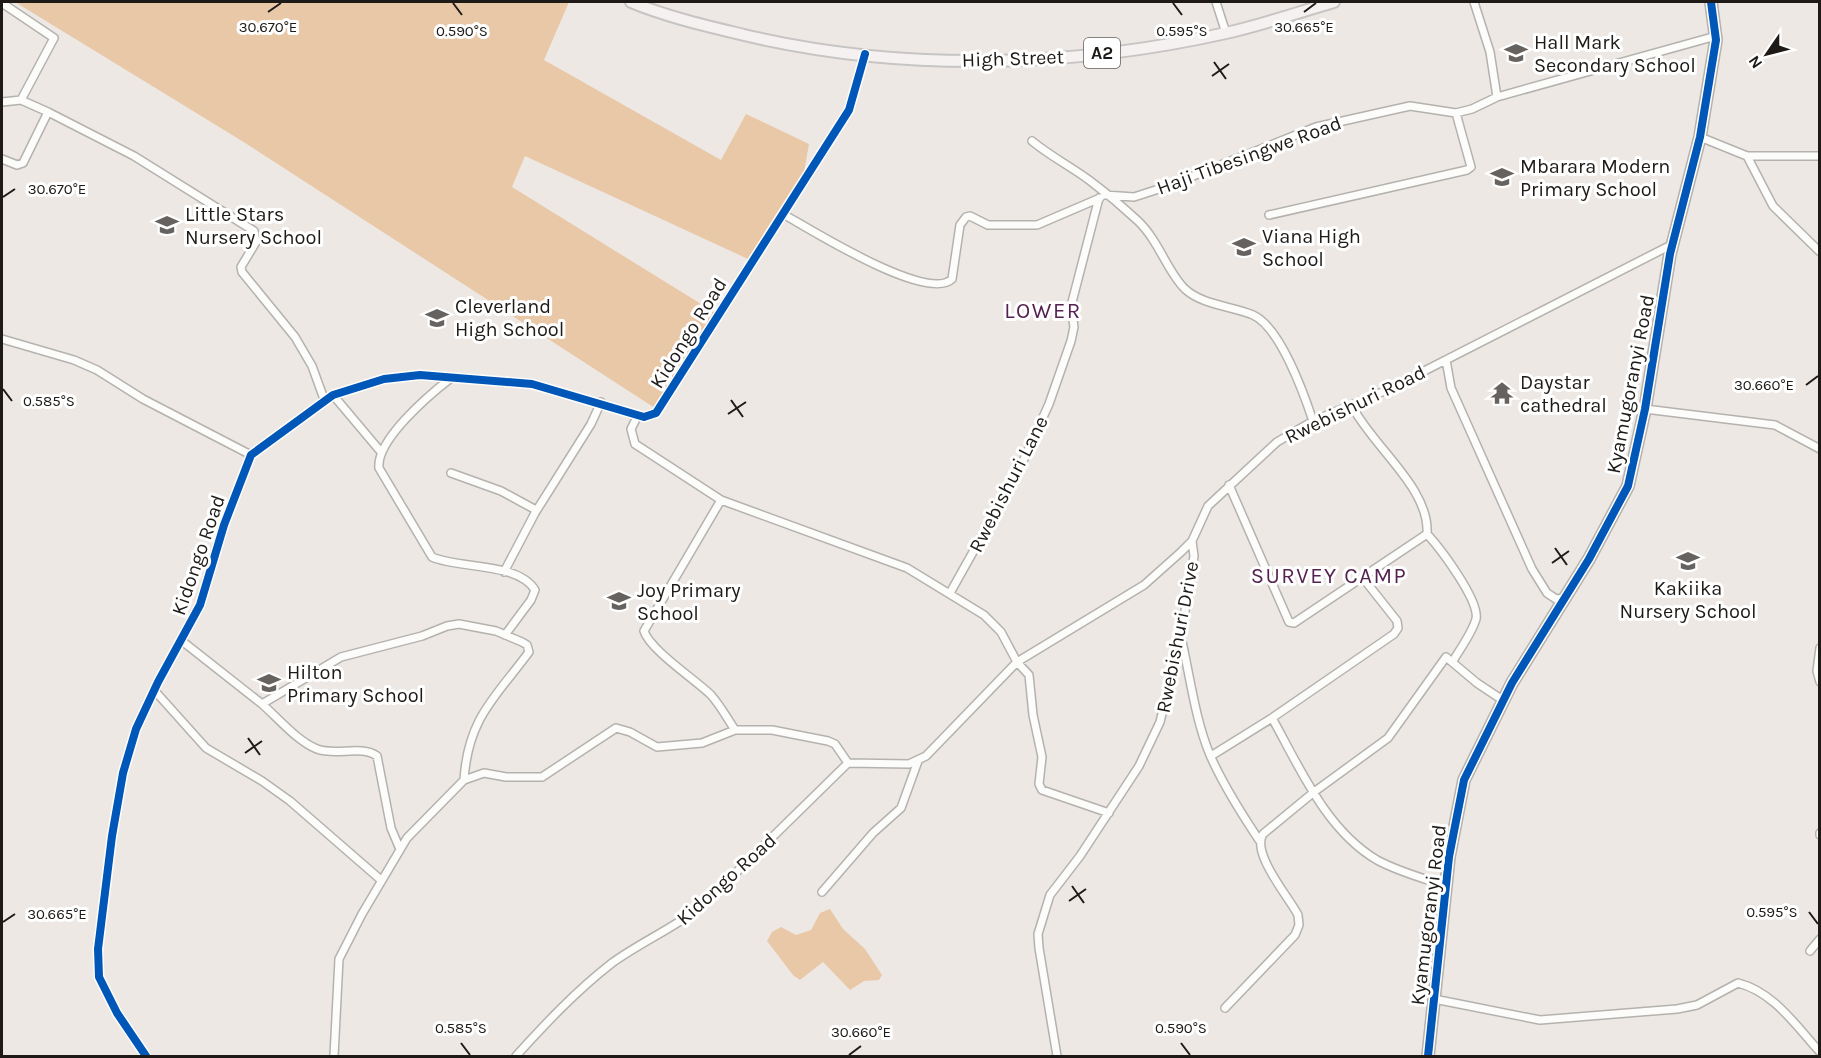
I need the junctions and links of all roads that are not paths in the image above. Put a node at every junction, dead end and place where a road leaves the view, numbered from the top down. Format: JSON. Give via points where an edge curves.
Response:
{"nodes":[{"id":1,"x":632,"y":2,"type":"edge"},
{"id":2,"x":1216,"y":2,"type":"edge"},
{"id":3,"x":1334,"y":2,"type":"edge"},
{"id":4,"x":1474,"y":2,"type":"edge"},
{"id":5,"x":1711,"y":2,"type":"edge"},
{"id":6,"x":2,"y":3,"type":"edge"},
{"id":7,"x":1226,"y":33,"type":"junction"},
{"id":8,"x":1716,"y":36,"type":"junction"},
{"id":9,"x":865,"y":54,"type":"junction"},
{"id":10,"x":1497,"y":97,"type":"junction"},
{"id":11,"x":21,"y":100,"type":"junction"},
{"id":12,"x":2,"y":102,"type":"edge"},
{"id":13,"x":48,"y":112,"type":"junction"},
{"id":14,"x":1456,"y":113,"type":"junction"},
{"id":15,"x":1700,"y":137,"type":"junction"},
{"id":16,"x":1032,"y":141,"type":"dead end"},
{"id":17,"x":1747,"y":156,"type":"junction"},
{"id":18,"x":1820,"y":156,"type":"edge"},
{"id":19,"x":2,"y":159,"type":"edge"},
{"id":20,"x":1102,"y":197,"type":"junction"},
{"id":21,"x":783,"y":214,"type":"junction"},
{"id":22,"x":1269,"y":215,"type":"dead end"},
{"id":23,"x":1672,"y":244,"type":"junction"},
{"id":24,"x":1820,"y":252,"type":"edge"},
{"id":25,"x":2,"y":339,"type":"edge"},
{"id":26,"x":1446,"y":360,"type":"junction"},
{"id":27,"x":451,"y":378,"type":"junction"},
{"id":28,"x":333,"y":395,"type":"junction"},
{"id":29,"x":324,"y":399,"type":"junction"},
{"id":30,"x":601,"y":402,"type":"junction"},
{"id":31,"x":1352,"y":406,"type":"junction"},
{"id":32,"x":1645,"y":409,"type":"junction"},
{"id":33,"x":638,"y":415,"type":"junction"},
{"id":34,"x":1313,"y":421,"type":"junction"},
{"id":35,"x":1820,"y":449,"type":"edge"},
{"id":36,"x":381,"y":452,"type":"junction"},
{"id":37,"x":251,"y":455,"type":"junction"},
{"id":38,"x":451,"y":472,"type":"dead end"},
{"id":39,"x":1229,"y":485,"type":"junction"},
{"id":40,"x":721,"y":500,"type":"junction"},
{"id":41,"x":536,"y":510,"type":"junction"},
{"id":42,"x":1427,"y":534,"type":"junction"},
{"id":43,"x":1192,"y":541,"type":"junction"},
{"id":44,"x":504,"y":572,"type":"junction"},
{"id":45,"x":1363,"y":578,"type":"junction"},
{"id":46,"x":950,"y":592,"type":"junction"},
{"id":47,"x":1565,"y":598,"type":"junction"},
{"id":48,"x":505,"y":634,"type":"junction"},
{"id":49,"x":1181,"y":634,"type":"junction"},
{"id":50,"x":182,"y":641,"type":"junction"},
{"id":51,"x":1820,"y":648,"type":"edge"},
{"id":52,"x":1453,"y":661,"type":"junction"},
{"id":53,"x":1017,"y":662,"type":"junction"},
{"id":54,"x":1820,"y":682,"type":"edge"},
{"id":55,"x":154,"y":690,"type":"junction"},
{"id":56,"x":1504,"y":700,"type":"junction"},
{"id":57,"x":262,"y":704,"type":"junction"},
{"id":58,"x":1272,"y":718,"type":"junction"},
{"id":59,"x":735,"y":730,"type":"junction"},
{"id":60,"x":1211,"y":756,"type":"junction"},
{"id":61,"x":918,"y":761,"type":"junction"},
{"id":62,"x":848,"y":763,"type":"junction"},
{"id":63,"x":464,"y":780,"type":"junction"},
{"id":64,"x":1314,"y":792,"type":"junction"},
{"id":65,"x":1109,"y":813,"type":"junction"},
{"id":66,"x":1260,"y":840,"type":"junction"},
{"id":67,"x":399,"y":847,"type":"junction"},
{"id":68,"x":381,"y":880,"type":"junction"},
{"id":69,"x":1446,"y":886,"type":"junction"},
{"id":70,"x":822,"y":892,"type":"dead end"},
{"id":71,"x":1820,"y":939,"type":"edge"},
{"id":72,"x":1810,"y":951,"type":"dead end"},
{"id":73,"x":1434,"y":999,"type":"junction"},
{"id":74,"x":1225,"y":1008,"type":"dead end"},
{"id":75,"x":1820,"y":1052,"type":"edge"},
{"id":76,"x":146,"y":1056,"type":"edge"},
{"id":77,"x":334,"y":1056,"type":"edge"},
{"id":78,"x":516,"y":1056,"type":"edge"},
{"id":79,"x":1057,"y":1056,"type":"edge"},
{"id":80,"x":1428,"y":1056,"type":"edge"}],
"edges":[{"from":1,"to":9,"type":"main road","number":"A2","via":[[779,43]]},
{"from":2,"to":7,"type":"street"},
{"from":3,"to":7,"type":"main road","name":"High Street","number":"A2"},
{"from":4,"to":10,"type":"street","via":[[1490,52]]},
{"from":5,"to":8,"type":"street","name":"Kyamugoranyi Road"},
{"from":6,"to":11,"type":"street","via":[[54,38]]},
{"from":7,"to":9,"type":"main road","name":"High Street","number":"A2","via":[[1096,54],[1024,59],[917,60]]},
{"from":8,"to":10,"type":"street"},
{"from":8,"to":15,"type":"street","name":"Kyamugoranyi Road"},
{"from":9,"to":21,"type":"street","name":"Kidongo Road","via":[[849,110]]},
{"from":10,"to":14,"type":"street"},
{"from":11,"to":12,"type":"street"},
{"from":11,"to":13,"type":"street"},
{"from":13,"to":19,"type":"street","via":[[23,163],[17,165]]},
{"from":13,"to":29,"type":"street","via":[[134,156],[254,231],[256,243],[241,267],[242,272],[295,337],[312,366]]},
{"from":14,"to":20,"type":"street","name":"Haji Tibesingwe Road","via":[[1396,107],[1316,127],[1134,197]]},
{"from":14,"to":22,"type":"street","via":[[1471,167],[1467,170]]},
{"from":15,"to":17,"type":"street"},
{"from":15,"to":23,"type":"street","name":"Kyamugoranyi Road"},
{"from":16,"to":20,"type":"street","via":[[1089,180]]},
{"from":17,"to":18,"type":"street"},
{"from":17,"to":24,"type":"street","via":[[1773,206]]},
{"from":20,"to":21,"type":"street","via":[[1037,225],[988,225],[966,217],[960,225],[952,279],[945,284],[900,277]]},
{"from":20,"to":34,"type":"street","via":[[1138,222],[1158,245],[1183,288],[1192,295],[1256,316],[1269,329],[1298,378]]},
{"from":20,"to":46,"type":"street","name":"Rwebishuri Lane","via":[[1071,306],[1071,341],[1049,404],[1019,470]]},
{"from":21,"to":33,"type":"street","name":"Kidongo Road","via":[[659,411],[645,417]]},
{"from":23,"to":26,"type":"street","name":"Rwebishuri Road"},
{"from":23,"to":32,"type":"street","name":"Kyamugoranyi Road"},
{"from":25,"to":37,"type":"street","via":[[97,370],[142,399]]},
{"from":26,"to":31,"type":"street","name":"Rwebishuri Road"},
{"from":26,"to":47,"type":"street","via":[[1451,388],[1532,569],[1547,593],[1556,599]]},
{"from":27,"to":28,"type":"street","via":[[420,375],[384,379]]},
{"from":27,"to":30,"type":"street","via":[[532,384]]},
{"from":27,"to":36,"type":"street","via":[[416,406]]},
{"from":28,"to":29,"type":"street"},
{"from":28,"to":36,"type":"street"},
{"from":29,"to":37,"type":"street"},
{"from":30,"to":33,"type":"street"},
{"from":30,"to":41,"type":"street"},
{"from":31,"to":34,"type":"street","name":"Rwebishuri Road"},
{"from":31,"to":42,"type":"street","via":[[1372,440],[1413,486],[1428,522]]},
{"from":32,"to":35,"type":"street","via":[[1775,425]]},
{"from":32,"to":47,"type":"street","name":"Kyamugoranyi Road","via":[[1628,486]]},
{"from":33,"to":40,"type":"street","via":[[631,429],[635,444]]},
{"from":34,"to":39,"type":"street","name":"Rwebishuri Road","via":[[1277,442]]},
{"from":36,"to":44,"type":"street","via":[[379,468],[432,557]]},
{"from":37,"to":50,"type":"street","name":"Kidongo Road","via":[[224,525],[200,605]]},
{"from":38,"to":41,"type":"street","via":[[501,491]]},
{"from":39,"to":43,"type":"street","name":"Rwebishuri Road","via":[[1208,506]]},
{"from":39,"to":45,"type":"street","via":[[1289,622],[1298,622]]},
{"from":40,"to":46,"type":"street","via":[[887,560]]},
{"from":40,"to":59,"type":"street","via":[[644,631],[686,676],[708,693]]},
{"from":41,"to":44,"type":"street"},
{"from":42,"to":45,"type":"street"},
{"from":42,"to":52,"type":"street","via":[[1445,556],[1476,612],[1476,620]]},
{"from":43,"to":49,"type":"street","name":"Rwebishuri Drive","via":[[1194,556]]},
{"from":43,"to":53,"type":"street","name":"Rwebishuri Road","via":[[1144,585]]},
{"from":44,"to":48,"type":"street","via":[[529,581],[535,590]]},
{"from":45,"to":58,"type":"street","via":[[1397,621],[1398,628]]},
{"from":46,"to":53,"type":"street","via":[[1001,632]]},
{"from":47,"to":56,"type":"street","name":"Kyamugoranyi Road"},
{"from":48,"to":57,"type":"street","via":[[459,624],[358,651]]},
{"from":48,"to":63,"type":"street","via":[[522,642],[529,652],[474,725]]},
{"from":49,"to":60,"type":"street"},
{"from":49,"to":65,"type":"street","name":"Rwebishuri Drive","via":[[1160,722],[1139,766]]},
{"from":50,"to":55,"type":"street","name":"Kidongo Road"},
{"from":50,"to":57,"type":"street"},
{"from":51,"to":54,"type":"street"},
{"from":52,"to":56,"type":"street"},
{"from":52,"to":64,"type":"street","via":[[1446,657],[1388,738]]},
{"from":53,"to":61,"type":"street","name":"Rwebishuri Road"},
{"from":53,"to":65,"type":"street","via":[[1029,675],[1042,757],[1042,790]]},
{"from":55,"to":68,"type":"street","via":[[206,748],[290,801]]},
{"from":55,"to":76,"type":"street","name":"Kidongo Road","via":[[136,729],[123,774],[98,949],[99,977],[106,995]]},
{"from":56,"to":69,"type":"street","name":"Kyamugoranyi Road","via":[[1464,780]]},
{"from":57,"to":67,"type":"street","via":[[315,748],[377,756],[391,828]]},
{"from":58,"to":60,"type":"street"},
{"from":58,"to":64,"type":"street"},
{"from":59,"to":62,"type":"street","via":[[772,730],[823,739],[835,744]]},
{"from":59,"to":63,"type":"street","via":[[702,743],[657,747],[616,729],[542,777],[484,773]]},
{"from":60,"to":66,"type":"street"},
{"from":61,"to":62,"type":"street","via":[[889,766]]},
{"from":61,"to":70,"type":"street","via":[[901,807]]},
{"from":62,"to":78,"type":"street","name":"Kidongo Road","via":[[702,906],[614,962],[565,1001]]},
{"from":63,"to":67,"type":"street"},
{"from":64,"to":66,"type":"street"},
{"from":64,"to":69,"type":"street","via":[[1352,841],[1376,859]]},
{"from":65,"to":79,"type":"street","name":"Rwebishuri Drive","via":[[1050,895],[1038,934]]},
{"from":66,"to":74,"type":"street","via":[[1261,854],[1298,915],[1299,925],[1295,935]]},
{"from":67,"to":68,"type":"street"},
{"from":68,"to":77,"type":"street","via":[[339,959]]},
{"from":69,"to":73,"type":"street","name":"Kyamugoranyi Road"},
{"from":71,"to":72,"type":"street"},
{"from":73,"to":75,"type":"street","via":[[1540,1020],[1677,1009],[1697,1005],[1738,984],[1764,994]]},
{"from":73,"to":80,"type":"street","name":"Kyamugoranyi Road"}]}
